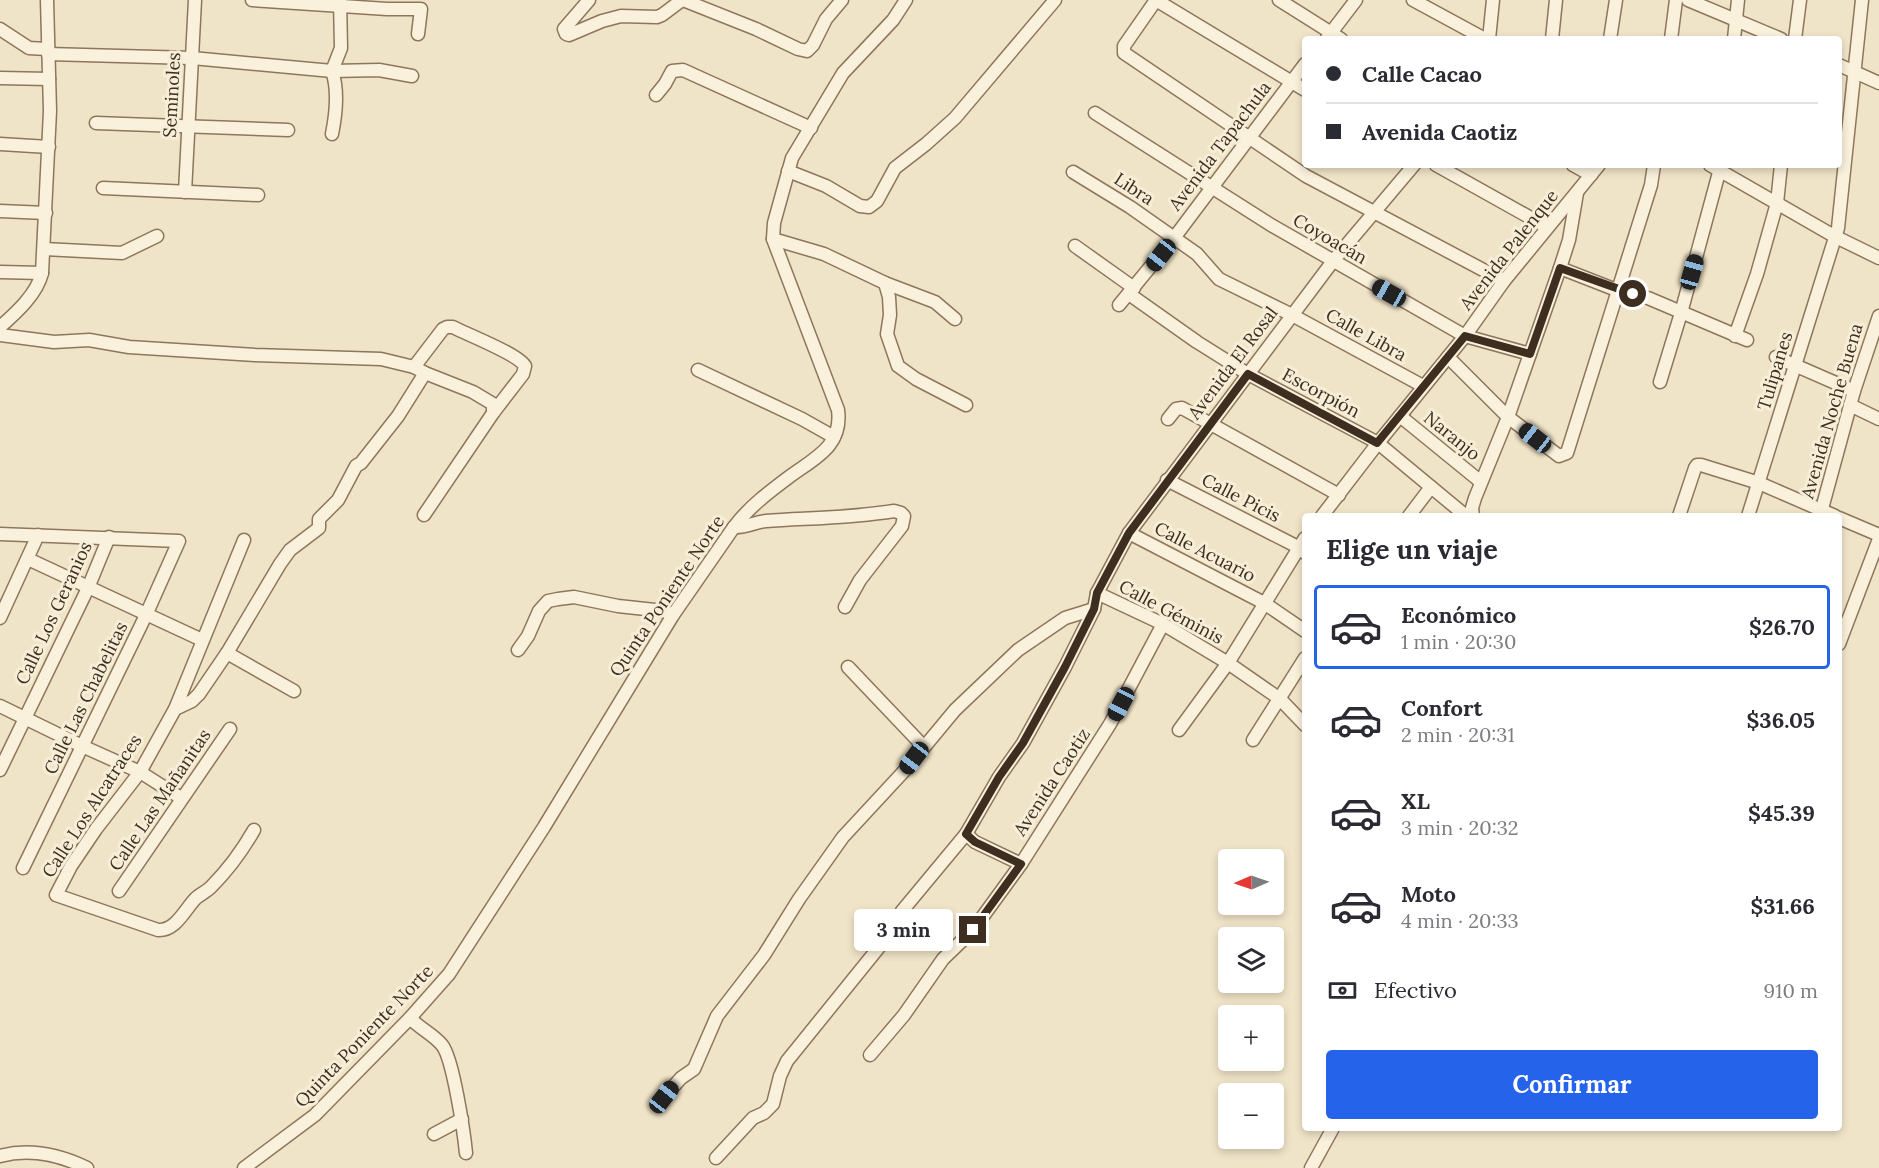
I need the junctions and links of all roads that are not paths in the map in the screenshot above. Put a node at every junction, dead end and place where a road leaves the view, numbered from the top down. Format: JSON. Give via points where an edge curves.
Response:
{"nodes":[{"id":1,"x":47,"y":0,"type":"edge"},
{"id":2,"x":195,"y":0,"type":"edge"},
{"id":3,"x":252,"y":0,"type":"edge"},
{"id":4,"x":589,"y":0,"type":"edge"},
{"id":5,"x":683,"y":0,"type":"edge"},
{"id":6,"x":842,"y":0,"type":"edge"},
{"id":7,"x":906,"y":0,"type":"edge"},
{"id":8,"x":1055,"y":0,"type":"edge"},
{"id":9,"x":1156,"y":0,"type":"edge"},
{"id":10,"x":1280,"y":0,"type":"edge"},
{"id":11,"x":1356,"y":0,"type":"edge"},
{"id":12,"x":1413,"y":0,"type":"edge"},
{"id":13,"x":1493,"y":0,"type":"edge"},
{"id":14,"x":1556,"y":0,"type":"edge"},
{"id":15,"x":1616,"y":0,"type":"edge"},
{"id":16,"x":1676,"y":0,"type":"edge"},
{"id":17,"x":1688,"y":0,"type":"edge"},
{"id":18,"x":1738,"y":0,"type":"edge"},
{"id":19,"x":1800,"y":0,"type":"edge"},
{"id":20,"x":1862,"y":0,"type":"edge"},
{"id":21,"x":340,"y":3,"type":"edge"},
{"id":22,"x":1433,"y":5,"type":"edge"},
{"id":23,"x":1736,"y":21,"type":"junction"},
{"id":24,"x":0,"y":29,"type":"edge"},
{"id":25,"x":418,"y":34,"type":"dead end"},
{"id":26,"x":1332,"y":36,"type":"edge"},
{"id":27,"x":1334,"y":36,"type":"edge"},
{"id":28,"x":1482,"y":36,"type":"edge"},
{"id":29,"x":1487,"y":36,"type":"edge"},
{"id":30,"x":1552,"y":36,"type":"edge"},
{"id":31,"x":1610,"y":36,"type":"edge"},
{"id":32,"x":1671,"y":36,"type":"edge"},
{"id":33,"x":1734,"y":36,"type":"edge"},
{"id":34,"x":1774,"y":36,"type":"edge"},
{"id":35,"x":1796,"y":36,"type":"edge"},
{"id":36,"x":48,"y":51,"type":"junction"},
{"id":37,"x":192,"y":58,"type":"junction"},
{"id":38,"x":1842,"y":66,"type":"edge"},
{"id":39,"x":1302,"y":68,"type":"edge"},
{"id":40,"x":332,"y":71,"type":"junction"},
{"id":41,"x":1855,"y":73,"type":"junction"},
{"id":42,"x":412,"y":76,"type":"dead end"},
{"id":43,"x":0,"y":78,"type":"edge"},
{"id":44,"x":49,"y":79,"type":"junction"},
{"id":45,"x":1291,"y":81,"type":"junction"},
{"id":46,"x":1879,"y":83,"type":"edge"},
{"id":47,"x":1302,"y":88,"type":"edge"},
{"id":48,"x":656,"y":94,"type":"dead end"},
{"id":49,"x":1095,"y":113,"type":"dead end"},
{"id":50,"x":96,"y":123,"type":"dead end"},
{"id":51,"x":188,"y":127,"type":"junction"},
{"id":52,"x":811,"y":128,"type":"junction"},
{"id":53,"x":288,"y":130,"type":"dead end"},
{"id":54,"x":332,"y":135,"type":"dead end"},
{"id":55,"x":1250,"y":136,"type":"junction"},
{"id":56,"x":0,"y":144,"type":"edge"},
{"id":57,"x":49,"y":147,"type":"junction"},
{"id":58,"x":1411,"y":168,"type":"edge"},
{"id":59,"x":1441,"y":168,"type":"edge"},
{"id":60,"x":1654,"y":168,"type":"edge"},
{"id":61,"x":1717,"y":168,"type":"edge"},
{"id":62,"x":1719,"y":168,"type":"edge"},
{"id":63,"x":1781,"y":168,"type":"edge"},
{"id":64,"x":1595,"y":170,"type":"edge"},
{"id":65,"x":788,"y":171,"type":"junction"},
{"id":66,"x":1073,"y":172,"type":"dead end"},
{"id":67,"x":1212,"y":187,"type":"junction"},
{"id":68,"x":103,"y":188,"type":"dead end"},
{"id":69,"x":185,"y":192,"type":"junction"},
{"id":70,"x":1577,"y":192,"type":"junction"},
{"id":71,"x":258,"y":195,"type":"dead end"},
{"id":72,"x":1777,"y":203,"type":"junction"},
{"id":73,"x":0,"y":211,"type":"edge"},
{"id":74,"x":1374,"y":212,"type":"junction"},
{"id":75,"x":46,"y":213,"type":"junction"},
{"id":76,"x":1547,"y":227,"type":"junction"},
{"id":77,"x":157,"y":236,"type":"dead end"},
{"id":78,"x":1834,"y":236,"type":"junction"},
{"id":79,"x":1174,"y":238,"type":"junction"},
{"id":80,"x":773,"y":239,"type":"junction"},
{"id":81,"x":1075,"y":246,"type":"dead end"},
{"id":82,"x":44,"y":249,"type":"junction"},
{"id":83,"x":1879,"y":258,"type":"edge"},
{"id":84,"x":1333,"y":261,"type":"junction"},
{"id":85,"x":1560,"y":268,"type":"junction"},
{"id":86,"x":0,"y":272,"type":"edge"},
{"id":87,"x":42,"y":273,"type":"junction"},
{"id":88,"x":1504,"y":281,"type":"junction"},
{"id":89,"x":885,"y":283,"type":"junction"},
{"id":90,"x":1132,"y":291,"type":"junction"},
{"id":91,"x":1619,"y":291,"type":"junction"},
{"id":92,"x":1119,"y":304,"type":"dead end"},
{"id":93,"x":1681,"y":313,"type":"junction"},
{"id":94,"x":1292,"y":315,"type":"junction"},
{"id":95,"x":1879,"y":316,"type":"edge"},
{"id":96,"x":955,"y":319,"type":"dead end"},
{"id":97,"x":0,"y":327,"type":"edge"},
{"id":98,"x":0,"y":335,"type":"edge"},
{"id":99,"x":1465,"y":336,"type":"junction"},
{"id":100,"x":1530,"y":354,"type":"junction"},
{"id":101,"x":1448,"y":357,"type":"junction"},
{"id":102,"x":1776,"y":357,"type":"dead end"},
{"id":103,"x":1796,"y":366,"type":"junction"},
{"id":104,"x":420,"y":370,"type":"junction"},
{"id":105,"x":698,"y":370,"type":"dead end"},
{"id":106,"x":1248,"y":374,"type":"junction"},
{"id":107,"x":1660,"y":382,"type":"dead end"},
{"id":108,"x":1423,"y":386,"type":"junction"},
{"id":109,"x":1854,"y":391,"type":"junction"},
{"id":110,"x":966,"y":405,"type":"dead end"},
{"id":111,"x":1850,"y":405,"type":"junction"},
{"id":112,"x":493,"y":412,"type":"junction"},
{"id":113,"x":1400,"y":416,"type":"junction"},
{"id":114,"x":1508,"y":417,"type":"junction"},
{"id":115,"x":1168,"y":419,"type":"dead end"},
{"id":116,"x":1879,"y":419,"type":"edge"},
{"id":117,"x":1209,"y":424,"type":"junction"},
{"id":118,"x":834,"y":437,"type":"junction"},
{"id":119,"x":1377,"y":443,"type":"junction"},
{"id":120,"x":1167,"y":480,"type":"junction"},
{"id":121,"x":1481,"y":482,"type":"junction"},
{"id":122,"x":1759,"y":483,"type":"junction"},
{"id":123,"x":1431,"y":487,"type":"junction"},
{"id":124,"x":1339,"y":495,"type":"junction"},
{"id":125,"x":1324,"y":513,"type":"edge"},
{"id":126,"x":1411,"y":513,"type":"edge"},
{"id":127,"x":1462,"y":513,"type":"edge"},
{"id":128,"x":1473,"y":513,"type":"edge"},
{"id":129,"x":1680,"y":513,"type":"edge"},
{"id":130,"x":1749,"y":513,"type":"edge"},
{"id":131,"x":1821,"y":513,"type":"edge"},
{"id":132,"x":424,"y":515,"type":"dead end"},
{"id":133,"x":1842,"y":519,"type":"edge"},
{"id":134,"x":734,"y":527,"type":"junction"},
{"id":135,"x":1129,"y":533,"type":"junction"},
{"id":136,"x":0,"y":534,"type":"edge"},
{"id":137,"x":38,"y":535,"type":"junction"},
{"id":138,"x":109,"y":537,"type":"junction"},
{"id":139,"x":1879,"y":537,"type":"edge"},
{"id":140,"x":243,"y":540,"type":"dead end"},
{"id":141,"x":1302,"y":546,"type":"edge"},
{"id":142,"x":1302,"y":547,"type":"edge"},
{"id":143,"x":28,"y":559,"type":"junction"},
{"id":144,"x":88,"y":588,"type":"junction"},
{"id":145,"x":1097,"y":593,"type":"junction"},
{"id":146,"x":1263,"y":603,"type":"junction"},
{"id":147,"x":845,"y":607,"type":"dead end"},
{"id":148,"x":1094,"y":609,"type":"junction"},
{"id":149,"x":146,"y":615,"type":"junction"},
{"id":150,"x":673,"y":615,"type":"junction"},
{"id":151,"x":0,"y":618,"type":"edge"},
{"id":152,"x":1163,"y":624,"type":"junction"},
{"id":153,"x":1302,"y":629,"type":"edge"},
{"id":154,"x":1842,"y":636,"type":"edge"},
{"id":155,"x":202,"y":640,"type":"junction"},
{"id":156,"x":518,"y":650,"type":"dead end"},
{"id":157,"x":227,"y":652,"type":"junction"},
{"id":158,"x":1228,"y":663,"type":"junction"},
{"id":159,"x":1302,"y":663,"type":"edge"},
{"id":160,"x":848,"y":667,"type":"dead end"},
{"id":161,"x":294,"y":691,"type":"dead end"},
{"id":162,"x":1280,"y":699,"type":"junction"},
{"id":163,"x":0,"y":706,"type":"edge"},
{"id":164,"x":175,"y":709,"type":"junction"},
{"id":165,"x":24,"y":718,"type":"junction"},
{"id":166,"x":1302,"y":722,"type":"edge"},
{"id":167,"x":230,"y":729,"type":"dead end"},
{"id":168,"x":1179,"y":730,"type":"dead end"},
{"id":169,"x":1253,"y":740,"type":"dead end"},
{"id":170,"x":82,"y":746,"type":"junction"},
{"id":171,"x":923,"y":746,"type":"junction"},
{"id":172,"x":0,"y":770,"type":"edge"},
{"id":173,"x":140,"y":771,"type":"junction"},
{"id":174,"x":181,"y":798,"type":"junction"},
{"id":175,"x":254,"y":830,"type":"dead end"},
{"id":176,"x":966,"y":834,"type":"junction"},
{"id":177,"x":1021,"y":864,"type":"junction"},
{"id":178,"x":23,"y":868,"type":"dead end"},
{"id":179,"x":119,"y":891,"type":"dead end"},
{"id":180,"x":410,"y":1018,"type":"junction"},
{"id":181,"x":870,"y":1055,"type":"dead end"},
{"id":182,"x":664,"y":1097,"type":"dead end"},
{"id":183,"x":462,"y":1119,"type":"junction"},
{"id":184,"x":1331,"y":1131,"type":"edge"},
{"id":185,"x":434,"y":1134,"type":"dead end"},
{"id":186,"x":466,"y":1153,"type":"dead end"},
{"id":187,"x":0,"y":1156,"type":"edge"},
{"id":188,"x":716,"y":1158,"type":"dead end"},
{"id":189,"x":87,"y":1168,"type":"edge"},
{"id":190,"x":244,"y":1168,"type":"edge"},
{"id":191,"x":1311,"y":1168,"type":"edge"}],
"edges":[{"from":1,"to":36,"type":"street"},
{"from":2,"to":37,"type":"street","name":"Seminoles"},
{"from":3,"to":21,"type":"street"},
{"from":4,"to":5,"type":"street","via":[[564,29],[566,34],[621,16],[662,15]]},
{"from":5,"to":6,"type":"street","via":[[807,51]]},
{"from":7,"to":52,"type":"street","via":[[893,20],[843,73]]},
{"from":8,"to":65,"type":"street","via":[[955,118],[895,168],[877,201],[869,207]]},
{"from":9,"to":45,"type":"street"},
{"from":9,"to":55,"type":"street","via":[[1124,46],[1124,53]]},
{"from":10,"to":26,"type":"street"},
{"from":11,"to":27,"type":"street"},
{"from":12,"to":22,"type":"street"},
{"from":13,"to":29,"type":"street"},
{"from":14,"to":30,"type":"street"},
{"from":15,"to":31,"type":"street"},
{"from":16,"to":32,"type":"street"},
{"from":17,"to":23,"type":"street"},
{"from":18,"to":23,"type":"street"},
{"from":19,"to":35,"type":"street"},
{"from":20,"to":41,"type":"street","name":"Tulipanes"},
{"from":21,"to":25,"type":"street","via":[[420,9]]},
{"from":21,"to":40,"type":"street","via":[[341,48]]},
{"from":22,"to":28,"type":"street"},
{"from":23,"to":33,"type":"street"},
{"from":23,"to":34,"type":"street"},
{"from":24,"to":36,"type":"street","via":[[29,48]]},
{"from":36,"to":37,"type":"street"},
{"from":36,"to":44,"type":"street"},
{"from":37,"to":40,"type":"street"},
{"from":37,"to":51,"type":"street","name":"Seminoles"},
{"from":38,"to":41,"type":"street"},
{"from":39,"to":45,"type":"street","name":"Avenida Tapachula"},
{"from":40,"to":42,"type":"street","via":[[379,70]]},
{"from":40,"to":54,"type":"street","via":[[336,114]]},
{"from":41,"to":46,"type":"street"},
{"from":41,"to":78,"type":"street","name":"Tulipanes"},
{"from":43,"to":44,"type":"street"},
{"from":44,"to":57,"type":"street"},
{"from":45,"to":47,"type":"street"},
{"from":45,"to":55,"type":"street","name":"Avenida Tapachula"},
{"from":48,"to":52,"type":"street","via":[[672,71],[683,70]]},
{"from":49,"to":67,"type":"street","name":"Coyoacán"},
{"from":50,"to":51,"type":"street"},
{"from":51,"to":53,"type":"street"},
{"from":51,"to":69,"type":"street","name":"Seminoles"},
{"from":52,"to":65,"type":"street"},
{"from":55,"to":67,"type":"street","name":"Avenida Tapachula"},
{"from":55,"to":74,"type":"street","via":[[1306,176]]},
{"from":56,"to":57,"type":"street"},
{"from":57,"to":75,"type":"street"},
{"from":58,"to":74,"type":"street","name":"Avenida El Rosal"},
{"from":59,"to":76,"type":"street"},
{"from":60,"to":91,"type":"street"},
{"from":61,"to":93,"type":"street"},
{"from":62,"to":72,"type":"street"},
{"from":63,"to":72,"type":"street"},
{"from":64,"to":70,"type":"street","name":"Avenida Palenque"},
{"from":65,"to":80,"type":"street"},
{"from":66,"to":79,"type":"street","name":"Libra"},
{"from":67,"to":79,"type":"street","name":"Avenida Tapachula"},
{"from":67,"to":84,"type":"street","name":"Coyoacán"},
{"from":68,"to":69,"type":"street"},
{"from":69,"to":71,"type":"street"},
{"from":70,"to":76,"type":"street","name":"Avenida Palenque"},
{"from":70,"to":85,"type":"street"},
{"from":72,"to":78,"type":"street"},
{"from":72,"to":93,"type":"street","via":[[1741,338]]},
{"from":73,"to":75,"type":"street"},
{"from":74,"to":84,"type":"street","name":"Avenida El Rosal"},
{"from":74,"to":88,"type":"street"},
{"from":75,"to":82,"type":"street"},
{"from":76,"to":88,"type":"street","name":"Avenida Palenque"},
{"from":77,"to":82,"type":"street","via":[[122,253]]},
{"from":78,"to":83,"type":"street"},
{"from":78,"to":103,"type":"street","name":"Tulipanes"},
{"from":79,"to":90,"type":"street","name":"Avenida Tapachula"},
{"from":79,"to":94,"type":"street","name":"Libra","via":[[1197,254],[1219,279]]},
{"from":80,"to":89,"type":"street","via":[[824,254]]},
{"from":80,"to":118,"type":"street","via":[[838,410]]},
{"from":81,"to":90,"type":"street","name":"Escorpión"},
{"from":82,"to":87,"type":"street"},
{"from":84,"to":94,"type":"street","name":"Avenida El Rosal"},
{"from":84,"to":99,"type":"street","name":"Coyoacán"},
{"from":85,"to":91,"type":"street"},
{"from":85,"to":100,"type":"street"},
{"from":86,"to":87,"type":"street"},
{"from":87,"to":97,"type":"street","via":[[38,285]]},
{"from":88,"to":99,"type":"street","name":"Avenida Palenque"},
{"from":89,"to":96,"type":"street","via":[[936,302]]},
{"from":89,"to":110,"type":"street","via":[[890,315],[887,334],[898,366]]},
{"from":90,"to":92,"type":"street","name":"Avenida Tapachula"},
{"from":90,"to":106,"type":"street","name":"Escorpión","via":[[1197,342]]},
{"from":91,"to":93,"type":"street"},
{"from":91,"to":114,"type":"street","via":[[1567,453],[1559,456]]},
{"from":93,"to":107,"type":"street"},
{"from":94,"to":106,"type":"street","name":"Avenida El Rosal"},
{"from":94,"to":108,"type":"street","name":"Calle Libra"},
{"from":95,"to":109,"type":"street","name":"Avenida Noche Buena"},
{"from":98,"to":104,"type":"street","via":[[255,355],[381,359]]},
{"from":99,"to":100,"type":"street","name":"Coyoacán"},
{"from":99,"to":101,"type":"street","name":"Avenida Palenque"},
{"from":100,"to":114,"type":"street"},
{"from":101,"to":108,"type":"street","name":"Avenida Palenque"},
{"from":101,"to":114,"type":"street"},
{"from":102,"to":103,"type":"street"},
{"from":103,"to":109,"type":"street"},
{"from":103,"to":122,"type":"street","name":"Tulipanes"},
{"from":104,"to":112,"type":"street","via":[[493,404]]},
{"from":104,"to":112,"type":"street","via":[[447,327],[509,354],[523,363],[523,374]]},
{"from":104,"to":157,"type":"street","via":[[398,416],[356,466],[338,500],[319,519],[319,528],[290,550]]},
{"from":105,"to":118,"type":"street"},
{"from":106,"to":117,"type":"street","name":"Avenida El Rosal"},
{"from":106,"to":119,"type":"street","name":"Escorpión"},
{"from":108,"to":113,"type":"street","name":"Avenida Palenque"},
{"from":109,"to":111,"type":"street","name":"Avenida Noche Buena"},
{"from":111,"to":116,"type":"street"},
{"from":111,"to":131,"type":"street","name":"Avenida Noche Buena"},
{"from":112,"to":132,"type":"street"},
{"from":113,"to":119,"type":"street","name":"Avenida Palenque"},
{"from":113,"to":121,"type":"street","name":"Naranjo"},
{"from":114,"to":121,"type":"street"},
{"from":115,"to":117,"type":"street","via":[[1179,407]]},
{"from":117,"to":120,"type":"street","name":"Avenida El Rosal"},
{"from":117,"to":124,"type":"street"},
{"from":118,"to":134,"type":"street","name":"Quinta Poniente Norte","via":[[811,464],[764,496]]},
{"from":119,"to":123,"type":"street","name":"Escorpión"},
{"from":119,"to":124,"type":"street","name":"Avenida Palenque"},
{"from":120,"to":135,"type":"street","name":"Avenida El Rosal"},
{"from":120,"to":141,"type":"street","name":"Calle Picis"},
{"from":121,"to":128,"type":"street"},
{"from":122,"to":129,"type":"street","via":[[1697,465]]},
{"from":122,"to":130,"type":"street","name":"Tulipanes"},
{"from":122,"to":131,"type":"street"},
{"from":123,"to":126,"type":"street"},
{"from":123,"to":127,"type":"street","name":"Escorpión"},
{"from":124,"to":125,"type":"street","name":"Avenida Palenque"},
{"from":133,"to":139,"type":"street"},
{"from":134,"to":147,"type":"street","via":[[763,521],[901,513],[902,526],[860,580]]},
{"from":134,"to":150,"type":"street","name":"Quinta Poniente Norte"},
{"from":135,"to":145,"type":"street","name":"Avenida El Rosal"},
{"from":135,"to":146,"type":"street","name":"Calle Acuario"},
{"from":136,"to":137,"type":"street"},
{"from":137,"to":138,"type":"street"},
{"from":137,"to":143,"type":"street"},
{"from":138,"to":144,"type":"street","name":"Calle Los Geranios"},
{"from":138,"to":149,"type":"street","name":"Calle Las Chabelitas","via":[[179,541]]},
{"from":139,"to":154,"type":"street"},
{"from":140,"to":155,"type":"street","name":"Calle Los Alcatraces"},
{"from":142,"to":146,"type":"street"},
{"from":143,"to":144,"type":"street"},
{"from":143,"to":151,"type":"street"},
{"from":144,"to":149,"type":"street"},
{"from":144,"to":165,"type":"street","name":"Calle Los Geranios"},
{"from":145,"to":148,"type":"street","name":"Avenida El Rosal"},
{"from":145,"to":152,"type":"street","name":"Calle Géminis"},
{"from":146,"to":153,"type":"street","name":"Calle Acuario"},
{"from":146,"to":158,"type":"street"},
{"from":148,"to":171,"type":"street","via":[[1065,618],[1018,650]]},
{"from":148,"to":176,"type":"street","name":"Avenida El Rosal","via":[[1023,743]]},
{"from":149,"to":155,"type":"street"},
{"from":149,"to":170,"type":"street","name":"Calle Las Chabelitas"},
{"from":150,"to":156,"type":"street","via":[[664,610],[558,598],[539,611]]},
{"from":150,"to":180,"type":"street","name":"Quinta Poniente Norte","via":[[449,974]]},
{"from":152,"to":158,"type":"street","name":"Calle Géminis"},
{"from":152,"to":177,"type":"street","name":"Avenida Caotiz","via":[[1110,724]]},
{"from":155,"to":164,"type":"street","name":"Calle Los Alcatraces"},
{"from":157,"to":161,"type":"street"},
{"from":157,"to":164,"type":"street","via":[[199,694]]},
{"from":158,"to":162,"type":"street","name":"Calle Géminis"},
{"from":158,"to":168,"type":"street"},
{"from":159,"to":162,"type":"street"},
{"from":160,"to":171,"type":"street"},
{"from":162,"to":166,"type":"street","name":"Calle Géminis"},
{"from":162,"to":169,"type":"street"},
{"from":163,"to":165,"type":"street"},
{"from":164,"to":173,"type":"street","name":"Calle Los Alcatraces"},
{"from":165,"to":170,"type":"street"},
{"from":165,"to":172,"type":"street","name":"Calle Los Geranios"},
{"from":167,"to":174,"type":"street","name":"Calle Las Mañanitas"},
{"from":170,"to":173,"type":"street"},
{"from":170,"to":178,"type":"street","name":"Calle Las Chabelitas"},
{"from":171,"to":182,"type":"street","via":[[843,837],[764,955],[717,1016],[694,1069]]},
{"from":173,"to":174,"type":"street"},
{"from":173,"to":175,"type":"street","name":"Calle Los Alcatraces","via":[[96,829],[56,895],[165,930],[210,888],[239,855]]},
{"from":174,"to":179,"type":"street","name":"Calle Las Mañanitas"},
{"from":176,"to":177,"type":"street"},
{"from":176,"to":188,"type":"street","name":"Avenida El Rosal","via":[[787,1060],[773,1104],[753,1118]]},
{"from":177,"to":181,"type":"street","name":"Avenida Caotiz","via":[[973,930],[943,959]]},
{"from":180,"to":183,"type":"street","via":[[443,1046]]},
{"from":180,"to":190,"type":"street","name":"Quinta Poniente Norte","via":[[315,1115]]},
{"from":183,"to":185,"type":"street"},
{"from":183,"to":186,"type":"street"},
{"from":184,"to":191,"type":"street"},
{"from":187,"to":189,"type":"street","via":[[31,1152]]}]}
